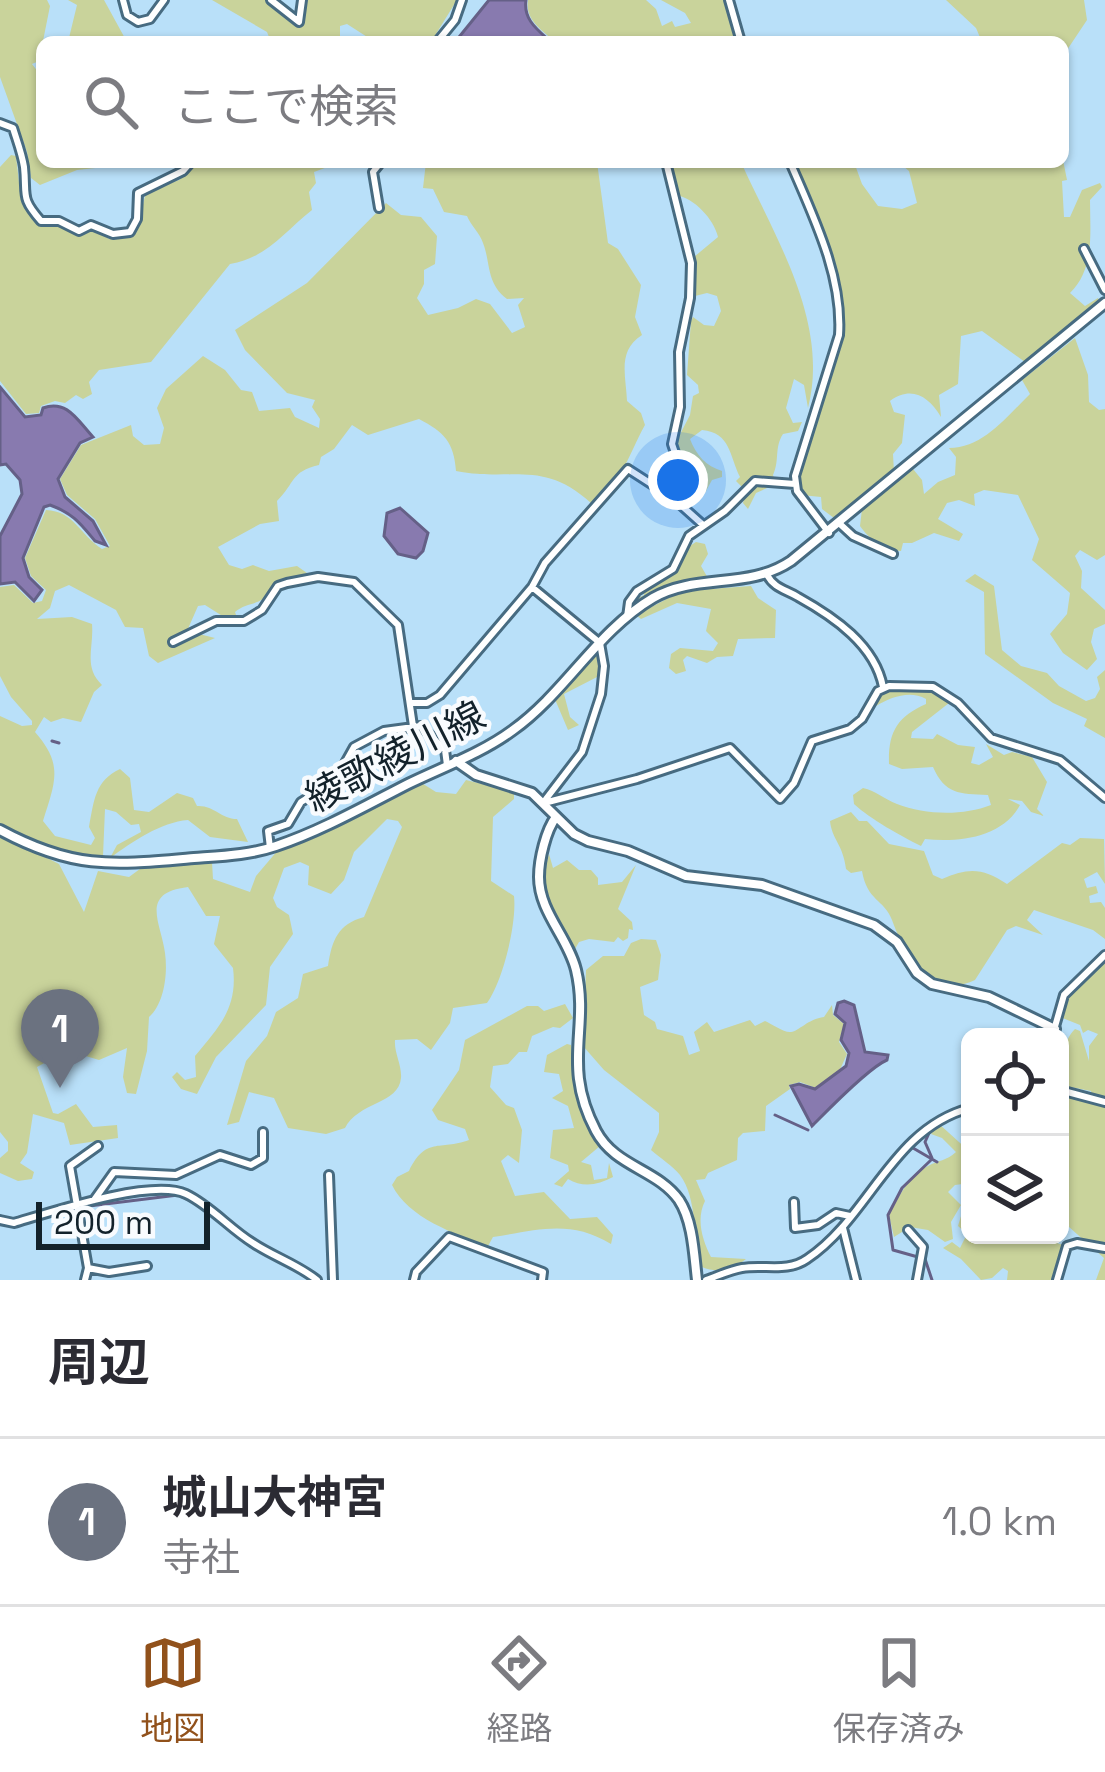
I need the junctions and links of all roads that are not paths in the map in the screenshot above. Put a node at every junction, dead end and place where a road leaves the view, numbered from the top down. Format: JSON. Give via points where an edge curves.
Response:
{"nodes":[{"id":1,"x":123,"y":0,"type":"edge"},
{"id":2,"x":164,"y":0,"type":"edge"},
{"id":3,"x":271,"y":0,"type":"edge"},
{"id":4,"x":302,"y":0,"type":"edge"},
{"id":5,"x":462,"y":0,"type":"edge"},
{"id":6,"x":729,"y":0,"type":"edge"},
{"id":7,"x":442,"y":36,"type":"edge"},
{"id":8,"x":739,"y":36,"type":"edge"},
{"id":9,"x":0,"y":123,"type":"edge"},
{"id":10,"x":186,"y":168,"type":"edge"},
{"id":11,"x":376,"y":168,"type":"edge"},
{"id":12,"x":667,"y":168,"type":"edge"},
{"id":13,"x":793,"y":168,"type":"edge"},
{"id":14,"x":379,"y":208,"type":"dead end"},
{"id":15,"x":1084,"y":249,"type":"dead end"},
{"id":16,"x":1105,"y":290,"type":"edge"},
{"id":17,"x":1105,"y":303,"type":"edge"},
{"id":18,"x":795,"y":484,"type":"junction"},
{"id":19,"x":673,"y":498,"type":"junction"},
{"id":20,"x":702,"y":524,"type":"junction"},
{"id":21,"x":840,"y":524,"type":"junction"},
{"id":22,"x":829,"y":533,"type":"junction"},
{"id":23,"x":893,"y":554,"type":"dead end"},
{"id":24,"x":767,"y":575,"type":"junction"},
{"id":25,"x":532,"y":587,"type":"junction"},
{"id":26,"x":627,"y":617,"type":"junction"},
{"id":27,"x":172,"y":642,"type":"dead end"},
{"id":28,"x":600,"y":643,"type":"junction"},
{"id":29,"x":883,"y":687,"type":"junction"},
{"id":30,"x":412,"y":704,"type":"junction"},
{"id":31,"x":413,"y":725,"type":"junction"},
{"id":32,"x":452,"y":763,"type":"junction"},
{"id":33,"x":1105,"y":798,"type":"edge"},
{"id":34,"x":544,"y":802,"type":"junction"},
{"id":35,"x":556,"y":817,"type":"junction"},
{"id":36,"x":0,"y":830,"type":"edge"},
{"id":37,"x":270,"y":848,"type":"junction"},
{"id":38,"x":1105,"y":955,"type":"edge"},
{"id":39,"x":1044,"y":1028,"type":"edge"},
{"id":40,"x":1054,"y":1028,"type":"edge"},
{"id":41,"x":1069,"y":1092,"type":"edge"},
{"id":42,"x":1105,"y":1102,"type":"edge"},
{"id":43,"x":961,"y":1112,"type":"edge"},
{"id":44,"x":262,"y":1132,"type":"dead end"},
{"id":45,"x":98,"y":1146,"type":"dead end"},
{"id":46,"x":176,"y":1175,"type":"junction"},
{"id":47,"x":329,"y":1175,"type":"dead end"},
{"id":48,"x":177,"y":1191,"type":"junction"},
{"id":49,"x":94,"y":1200,"type":"junction"},
{"id":50,"x":794,"y":1202,"type":"dead end"},
{"id":51,"x":78,"y":1204,"type":"junction"},
{"id":52,"x":850,"y":1216,"type":"junction"},
{"id":53,"x":0,"y":1220,"type":"edge"},
{"id":54,"x":843,"y":1228,"type":"junction"},
{"id":55,"x":908,"y":1230,"type":"dead end"},
{"id":56,"x":1105,"y":1248,"type":"edge"},
{"id":57,"x":147,"y":1266,"type":"dead end"},
{"id":58,"x":88,"y":1268,"type":"junction"},
{"id":59,"x":85,"y":1280,"type":"edge"},
{"id":60,"x":317,"y":1280,"type":"edge"},
{"id":61,"x":333,"y":1280,"type":"edge"},
{"id":62,"x":414,"y":1280,"type":"edge"},
{"id":63,"x":542,"y":1280,"type":"edge"},
{"id":64,"x":697,"y":1280,"type":"edge"},
{"id":65,"x":706,"y":1280,"type":"edge"},
{"id":66,"x":856,"y":1280,"type":"edge"},
{"id":67,"x":917,"y":1280,"type":"edge"},
{"id":68,"x":1057,"y":1280,"type":"edge"}],
"edges":[{"from":1,"to":2,"type":"street","via":[[138,22]]},
{"from":3,"to":4,"type":"street","via":[[298,22]]},
{"from":5,"to":7,"type":"street"},
{"from":6,"to":8,"type":"street"},
{"from":9,"to":10,"type":"street","via":[[13,128],[28,206],[41,221],[79,231],[91,225],[130,232],[138,193]]},
{"from":11,"to":14,"type":"street"},
{"from":12,"to":19,"type":"street","via":[[691,263]]},
{"from":13,"to":18,"type":"street","via":[[840,315]]},
{"from":15,"to":16,"type":"street"},
{"from":17,"to":21,"type":"main road","name":"綾歌綾川線"},
{"from":18,"to":20,"type":"street","via":[[755,481]]},
{"from":18,"to":22,"type":"street"},
{"from":19,"to":20,"type":"street"},
{"from":19,"to":25,"type":"street","via":[[628,470]]},
{"from":20,"to":26,"type":"street","via":[[673,568],[629,602]]},
{"from":21,"to":22,"type":"main road","name":"綾歌綾川線"},
{"from":21,"to":23,"type":"street"},
{"from":22,"to":24,"type":"main road","name":"綾歌綾川線"},
{"from":24,"to":26,"type":"main road","name":"綾歌綾川線","via":[[672,589]]},
{"from":24,"to":29,"type":"street","via":[[862,643]]},
{"from":25,"to":28,"type":"street"},
{"from":25,"to":30,"type":"street","via":[[440,695]]},
{"from":26,"to":28,"type":"main road","name":"綾歌綾川線"},
{"from":27,"to":30,"type":"street","via":[[216,621],[244,621],[278,586],[338,577],[362,587],[398,625]]},
{"from":28,"to":32,"type":"main road","name":"綾歌綾川線","via":[[515,729]]},
{"from":28,"to":34,"type":"street","via":[[601,694],[582,752]]},
{"from":29,"to":33,"type":"street","via":[[933,687],[991,738],[1060,760]]},
{"from":29,"to":34,"type":"street","via":[[850,729],[812,741],[780,799],[730,748]]},
{"from":30,"to":31,"type":"street"},
{"from":31,"to":32,"type":"street","via":[[427,730]]},
{"from":31,"to":37,"type":"street","via":[[354,747],[328,789],[268,831]]},
{"from":32,"to":34,"type":"main road"},
{"from":32,"to":37,"type":"main road","name":"綾歌綾川線"},
{"from":34,"to":35,"type":"main road"},
{"from":35,"to":39,"type":"main road","via":[[574,834],[675,873],[762,884],[874,925],[932,984],[989,997]]},
{"from":35,"to":64,"type":"main road","via":[[539,880],[577,975],[582,1097],[614,1156],[678,1198]]},
{"from":36,"to":37,"type":"main road","name":"綾歌綾川線","via":[[92,863]]},
{"from":38,"to":40,"type":"street","via":[[1064,995]]},
{"from":41,"to":42,"type":"street"},
{"from":43,"to":52,"type":"street","via":[[926,1127]]},
{"from":44,"to":46,"type":"street","via":[[263,1158],[251,1165],[220,1155]]},
{"from":45,"to":51,"type":"street","via":[[70,1166]]},
{"from":46,"to":48,"type":"street"},
{"from":46,"to":49,"type":"street","via":[[114,1172]]},
{"from":47,"to":61,"type":"street"},
{"from":48,"to":49,"type":"street"},
{"from":48,"to":60,"type":"street"},
{"from":49,"to":51,"type":"street"},
{"from":50,"to":52,"type":"street","via":[[795,1228]]},
{"from":51,"to":53,"type":"street"},
{"from":51,"to":58,"type":"street"},
{"from":52,"to":54,"type":"street"},
{"from":54,"to":65,"type":"street","via":[[794,1266],[742,1268]]},
{"from":54,"to":66,"type":"street"},
{"from":55,"to":67,"type":"street","via":[[921,1243]]},
{"from":56,"to":68,"type":"street","via":[[1067,1246]]},
{"from":57,"to":58,"type":"street"},
{"from":58,"to":59,"type":"street"},
{"from":62,"to":63,"type":"street","via":[[449,1237],[543,1272]]}]}
